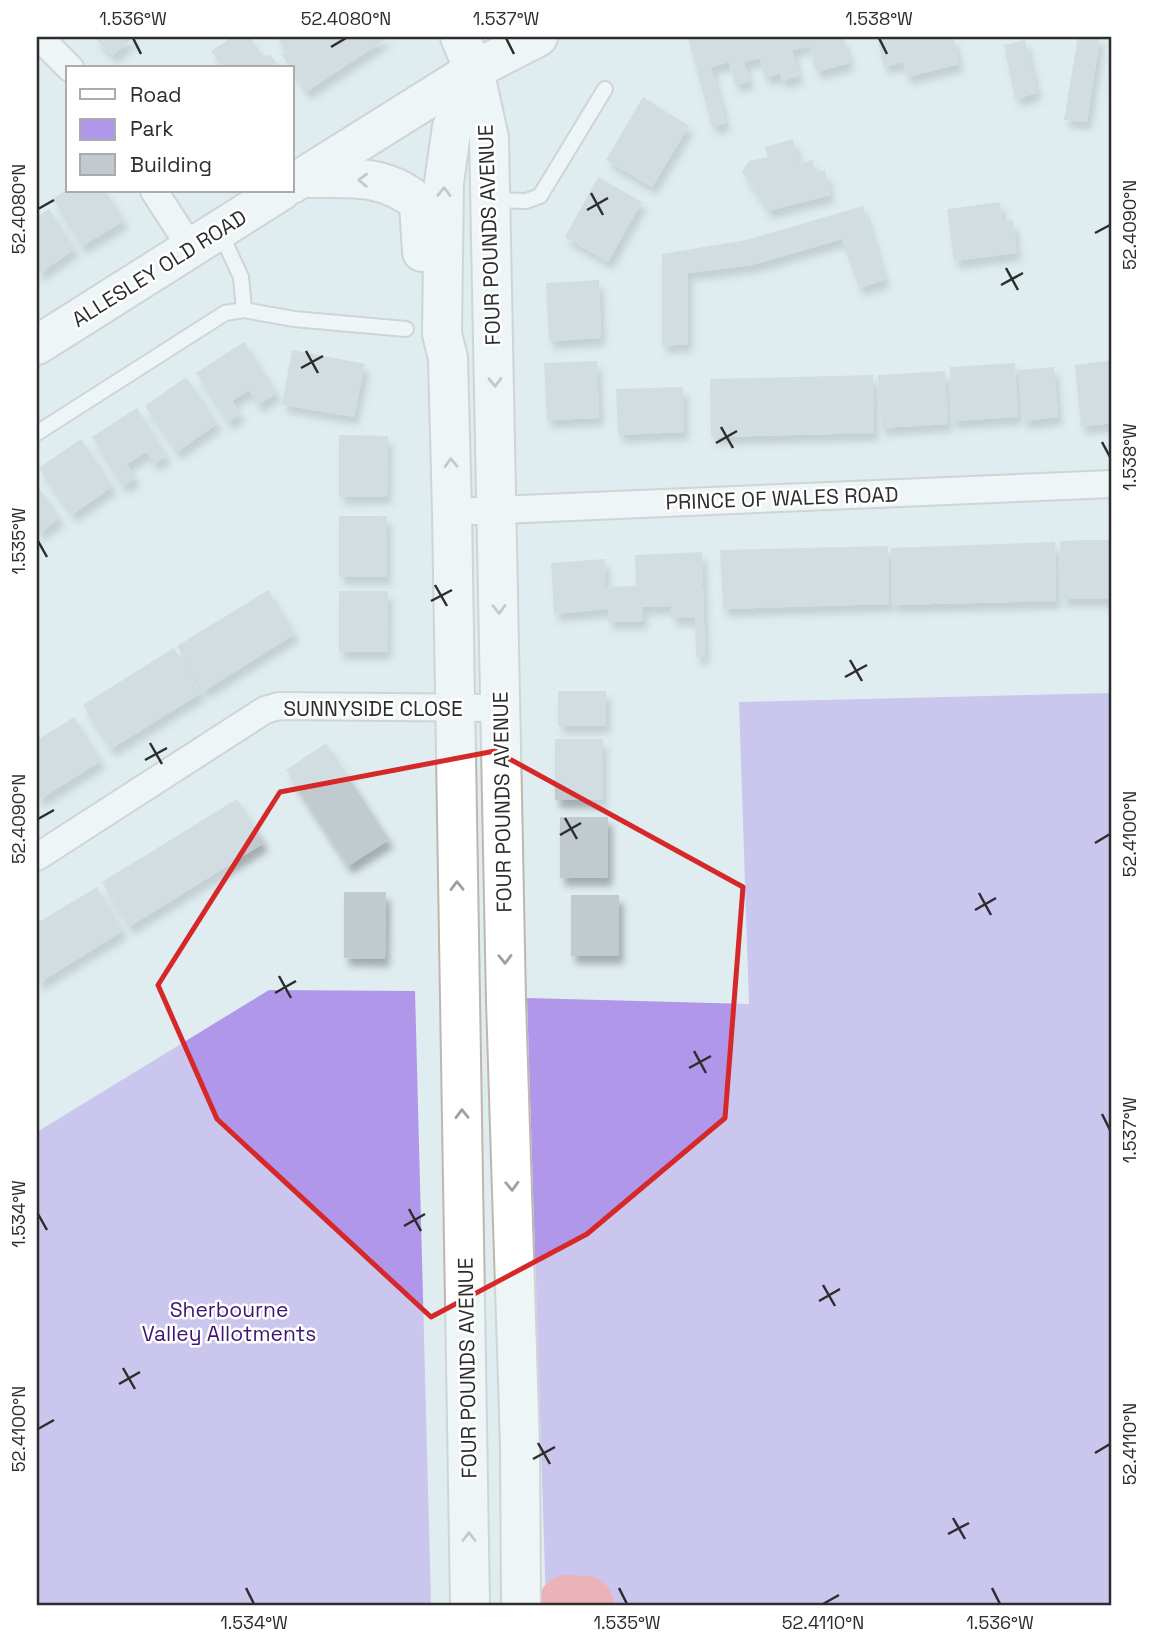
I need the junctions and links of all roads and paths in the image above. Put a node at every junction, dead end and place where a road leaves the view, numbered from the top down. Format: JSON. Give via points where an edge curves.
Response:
{"nodes":[{"id":1,"x":39,"y":37,"type":"edge"},
{"id":2,"x":538,"y":37,"type":"edge"},
{"id":3,"x":467,"y":53,"type":"edge"},
{"id":4,"x":68,"y":66,"type":"edge"},
{"id":5,"x":605,"y":89,"type":"dead end"},
{"id":6,"x":294,"y":183,"type":"edge"},
{"id":7,"x":294,"y":184,"type":"edge"},
{"id":8,"x":155,"y":192,"type":"edge"},
{"id":9,"x":279,"y":192,"type":"edge"},
{"id":10,"x":491,"y":200,"type":"junction"},
{"id":11,"x":205,"y":239,"type":"junction"},
{"id":12,"x":244,"y":310,"type":"junction"},
{"id":13,"x":424,"y":332,"type":"junction"},
{"id":14,"x":37,"y":345,"type":"edge"},
{"id":15,"x":37,"y":433,"type":"edge"},
{"id":16,"x":1112,"y":484,"type":"edge"},
{"id":17,"x":498,"y":511,"type":"junction"},
{"id":18,"x":452,"y":512,"type":"junction"},
{"id":19,"x":455,"y":708,"type":"junction"},
{"id":20,"x":501,"y":708,"type":"junction"},
{"id":21,"x":37,"y":857,"type":"edge"},
{"id":22,"x":470,"y":1605,"type":"edge"},
{"id":23,"x":521,"y":1605,"type":"edge"}],
"edges":[{"from":1,"to":4,"type":"street"},
{"from":2,"to":3,"type":"main road","name":"ALLESLEY OLD ROAD"},
{"from":3,"to":6,"type":"main road","name":"ALLESLEY OLD ROAD"},
{"from":3,"to":10,"type":"main road","name":"FOUR POUNDS AVENUE","via":[[489,138]]},
{"from":13,"to":3,"type":"main road","name":"FOUR POUNDS AVENUE","one_way":true,"via":[[452,127]]},
{"from":5,"to":10,"type":"lane","via":[[540,196],[526,201]]},
{"from":13,"to":7,"type":"main road","one_way":true,"via":[[419,203],[401,188],[379,181]]},
{"from":8,"to":11,"type":"street"},
{"from":9,"to":11,"type":"main road","name":"ALLESLEY OLD ROAD"},
{"from":10,"to":17,"type":"main road","name":"FOUR POUNDS AVENUE","one_way":true},
{"from":11,"to":12,"type":"lane","via":[[241,276]]},
{"from":11,"to":14,"type":"main road","name":"ALLESLEY OLD ROAD"},
{"from":12,"to":13,"type":"lane"},
{"from":12,"to":15,"type":"lane","via":[[216,316]]},
{"from":18,"to":13,"type":"main road","name":"FOUR POUNDS AVENUE","one_way":true,"via":[[448,358]]},
{"from":16,"to":17,"type":"street","name":"PRINCE OF WALES ROAD"},
{"from":17,"to":18,"type":"street","name":"PRINCE OF WALES ROAD"},
{"from":17,"to":20,"type":"main road","name":"FOUR POUNDS AVENUE","one_way":true},
{"from":18,"to":19,"type":"main road","name":"FOUR POUNDS AVENUE"},
{"from":19,"to":20,"type":"street","name":"SUNNYSIDE CLOSE"},
{"from":19,"to":21,"type":"street","name":"SUNNYSIDE CLOSE","via":[[279,706],[265,710]]},
{"from":22,"to":19,"type":"main road","name":"FOUR POUNDS AVENUE","one_way":true},
{"from":20,"to":23,"type":"main road","name":"FOUR POUNDS AVENUE","one_way":true}]}
